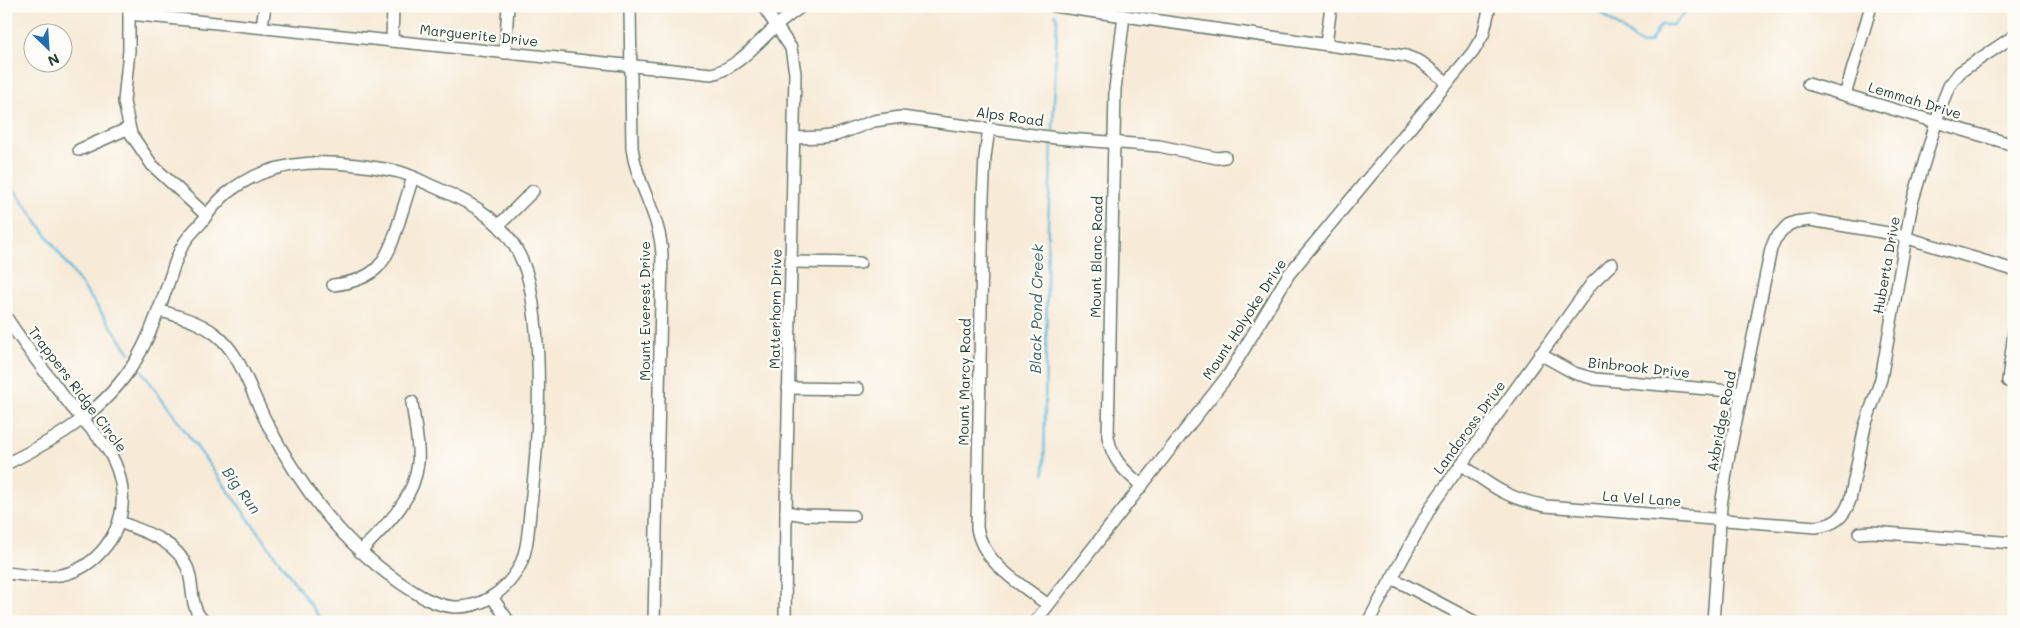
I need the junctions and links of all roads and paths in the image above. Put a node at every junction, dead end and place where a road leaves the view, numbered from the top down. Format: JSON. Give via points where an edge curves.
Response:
{"nodes":[{"id":1,"x":265,"y":6,"type":"edge"},
{"id":2,"x":393,"y":6,"type":"edge"},
{"id":3,"x":508,"y":6,"type":"edge"},
{"id":4,"x":630,"y":6,"type":"edge"},
{"id":5,"x":763,"y":6,"type":"edge"},
{"id":6,"x":802,"y":6,"type":"edge"},
{"id":7,"x":1054,"y":6,"type":"edge"},
{"id":8,"x":1331,"y":6,"type":"edge"},
{"id":9,"x":1490,"y":6,"type":"edge"},
{"id":10,"x":1871,"y":6,"type":"edge"},
{"id":11,"x":129,"y":10,"type":"edge"},
{"id":12,"x":1124,"y":16,"type":"junction"},
{"id":13,"x":262,"y":26,"type":"junction"},
{"id":14,"x":776,"y":26,"type":"junction"},
{"id":15,"x":2014,"y":36,"type":"edge"},
{"id":16,"x":392,"y":41,"type":"junction"},
{"id":17,"x":1326,"y":44,"type":"junction"},
{"id":18,"x":505,"y":53,"type":"junction"},
{"id":19,"x":631,"y":67,"type":"junction"},
{"id":20,"x":1448,"y":83,"type":"junction"},
{"id":21,"x":1808,"y":84,"type":"dead end"},
{"id":22,"x":1845,"y":95,"type":"junction"},
{"id":23,"x":1936,"y":122,"type":"junction"},
{"id":24,"x":129,"y":128,"type":"junction"},
{"id":25,"x":989,"y":129,"type":"junction"},
{"id":26,"x":794,"y":138,"type":"junction"},
{"id":27,"x":1114,"y":142,"type":"junction"},
{"id":28,"x":2014,"y":146,"type":"edge"},
{"id":29,"x":79,"y":150,"type":"dead end"},
{"id":30,"x":1225,"y":157,"type":"dead end"},
{"id":31,"x":413,"y":178,"type":"junction"},
{"id":32,"x":533,"y":191,"type":"dead end"},
{"id":33,"x":206,"y":216,"type":"junction"},
{"id":34,"x":499,"y":225,"type":"junction"},
{"id":35,"x":1906,"y":238,"type":"junction"},
{"id":36,"x":791,"y":262,"type":"junction"},
{"id":37,"x":860,"y":263,"type":"dead end"},
{"id":38,"x":1612,"y":264,"type":"dead end"},
{"id":39,"x":2014,"y":270,"type":"edge"},
{"id":40,"x":333,"y":285,"type":"dead end"},
{"id":41,"x":158,"y":310,"type":"junction"},
{"id":42,"x":6,"y":317,"type":"edge"},
{"id":43,"x":2014,"y":332,"type":"edge"},
{"id":44,"x":1540,"y":354,"type":"junction"},
{"id":45,"x":2014,"y":384,"type":"edge"},
{"id":46,"x":788,"y":388,"type":"junction"},
{"id":47,"x":858,"y":390,"type":"dead end"},
{"id":48,"x":1741,"y":392,"type":"junction"},
{"id":49,"x":412,"y":402,"type":"dead end"},
{"id":50,"x":83,"y":420,"type":"junction"},
{"id":51,"x":6,"y":464,"type":"edge"},
{"id":52,"x":1461,"y":464,"type":"junction"},
{"id":53,"x":1142,"y":486,"type":"junction"},
{"id":54,"x":786,"y":512,"type":"junction"},
{"id":55,"x":853,"y":516,"type":"dead end"},
{"id":56,"x":1721,"y":520,"type":"junction"},
{"id":57,"x":120,"y":522,"type":"junction"},
{"id":58,"x":1831,"y":524,"type":"joint"},
{"id":59,"x":1860,"y":533,"type":"dead end"},
{"id":60,"x":2014,"y":543,"type":"edge"},
{"id":61,"x":360,"y":552,"type":"junction"},
{"id":62,"x":6,"y":573,"type":"edge"},
{"id":63,"x":1392,"y":578,"type":"junction"},
{"id":64,"x":492,"y":597,"type":"junction"},
{"id":65,"x":1048,"y":605,"type":"junction"},
{"id":66,"x":205,"y":622,"type":"edge"},
{"id":67,"x":509,"y":622,"type":"edge"},
{"id":68,"x":654,"y":622,"type":"edge"},
{"id":69,"x":785,"y":622,"type":"edge"},
{"id":70,"x":1035,"y":622,"type":"edge"},
{"id":71,"x":1368,"y":622,"type":"edge"},
{"id":72,"x":1475,"y":622,"type":"edge"},
{"id":73,"x":1712,"y":622,"type":"edge"}],
"edges":[{"from":1,"to":13,"type":"street"},
{"from":2,"to":16,"type":"street"},
{"from":3,"to":18,"type":"street"},
{"from":4,"to":19,"type":"street","name":"Mount Everest Drive"},
{"from":5,"to":14,"type":"street","name":"Matterhorn Drive"},
{"from":6,"to":14,"type":"street","name":"Marguerite Drive"},
{"from":7,"to":12,"type":"street"},
{"from":8,"to":17,"type":"street"},
{"from":9,"to":20,"type":"street","name":"Mount Holyoke Drive","via":[[1478,46]]},
{"from":10,"to":22,"type":"street"},
{"from":11,"to":13,"type":"street","name":"Marguerite Drive"},
{"from":11,"to":24,"type":"street","via":[[124,102]]},
{"from":12,"to":17,"type":"street"},
{"from":12,"to":27,"type":"street","name":"Mount Blanc Road","via":[[1116,81]]},
{"from":13,"to":16,"type":"street","name":"Marguerite Drive"},
{"from":14,"to":19,"type":"street","name":"Marguerite Drive","via":[[738,61],[719,72],[701,74]]},
{"from":14,"to":26,"type":"street","name":"Matterhorn Drive","via":[[788,42],[794,59]]},
{"from":15,"to":23,"type":"street","name":"Huberta Drive","via":[[1955,78],[1945,94]]},
{"from":16,"to":18,"type":"street","name":"Marguerite Drive"},
{"from":17,"to":20,"type":"street","via":[[1406,56],[1420,62]]},
{"from":18,"to":19,"type":"street","name":"Marguerite Drive"},
{"from":19,"to":68,"type":"street","name":"Mount Everest Drive","via":[[634,164],[658,226],[662,255]]},
{"from":20,"to":53,"type":"street","name":"Mount Holyoke Drive","via":[[1289,274],[1229,374]]},
{"from":21,"to":22,"type":"street","name":"Lemmah Drive"},
{"from":22,"to":23,"type":"street","name":"Lemmah Drive"},
{"from":23,"to":28,"type":"street","name":"Lemmah Drive"},
{"from":23,"to":35,"type":"street","name":"Huberta Drive","via":[[1913,198]]},
{"from":24,"to":29,"type":"street"},
{"from":24,"to":33,"type":"street","via":[[137,146],[152,165]]},
{"from":25,"to":26,"type":"street","name":"Alps Road","via":[[894,117],[836,135]]},
{"from":25,"to":27,"type":"street","name":"Alps Road"},
{"from":25,"to":65,"type":"street","name":"Mount Marcy Road","via":[[983,197],[977,528],[980,543],[994,562]]},
{"from":26,"to":36,"type":"street","name":"Matterhorn Drive"},
{"from":27,"to":30,"type":"street","name":"Alps Road"},
{"from":27,"to":53,"type":"street","name":"Mount Blanc Road","via":[[1108,437],[1110,450],[1117,462]]},
{"from":31,"to":33,"type":"street","via":[[400,172],[330,161],[296,163],[249,180],[225,194]]},
{"from":31,"to":34,"type":"street","via":[[470,203]]},
{"from":31,"to":40,"type":"street","via":[[390,250],[381,264],[351,283]]},
{"from":32,"to":34,"type":"street"},
{"from":33,"to":41,"type":"street","via":[[182,246]]},
{"from":34,"to":64,"type":"street","via":[[517,250],[531,288],[538,347],[538,439],[526,546],[518,569]]},
{"from":35,"to":39,"type":"street"},
{"from":35,"to":48,"type":"street","name":"Axbridge Road","via":[[1810,220],[1795,222],[1781,231],[1771,249]]},
{"from":35,"to":58,"type":"street","name":"Huberta Drive","via":[[1881,379],[1865,426],[1850,500],[1841,518]]},
{"from":36,"to":37,"type":"street"},
{"from":36,"to":46,"type":"street","name":"Matterhorn Drive"},
{"from":38,"to":44,"type":"street","name":"Landcross Drive","via":[[1592,283]]},
{"from":41,"to":50,"type":"street","via":[[137,359],[105,401]]},
{"from":41,"to":61,"type":"street","via":[[199,323],[229,347],[268,427],[292,467],[340,532]]},
{"from":42,"to":50,"type":"street","name":"Trappers Ridge Circle"},
{"from":43,"to":45,"type":"street","via":[[2008,381]]},
{"from":44,"to":48,"type":"street","name":"Binbrook Drive","via":[[1574,373],[1595,379]]},
{"from":44,"to":52,"type":"street","name":"Landcross Drive"},
{"from":46,"to":47,"type":"street"},
{"from":46,"to":54,"type":"street","name":"Matterhorn Drive"},
{"from":48,"to":56,"type":"street","name":"Axbridge Road"},
{"from":49,"to":61,"type":"street","via":[[418,462],[415,476],[395,516]]},
{"from":50,"to":51,"type":"street"},
{"from":50,"to":57,"type":"street","name":"Trappers Ridge Circle","via":[[100,438],[118,468],[122,487]]},
{"from":52,"to":56,"type":"street","name":"La Vel Lane","via":[[1494,488],[1527,503]]},
{"from":52,"to":63,"type":"street","name":"Landcross Drive","via":[[1428,512]]},
{"from":53,"to":65,"type":"street","name":"Mount Holyoke Drive"},
{"from":54,"to":55,"type":"street"},
{"from":54,"to":69,"type":"street","name":"Matterhorn Drive"},
{"from":56,"to":58,"type":"street","name":"La Vel Lane","via":[[1816,527]]},
{"from":56,"to":73,"type":"street","name":"Axbridge Road"},
{"from":57,"to":62,"type":"street","name":"Trappers Ridge Circle","via":[[97,557],[75,571],[43,577]]},
{"from":57,"to":66,"type":"street","via":[[156,537],[182,558],[195,607]]},
{"from":59,"to":60,"type":"street"},
{"from":61,"to":64,"type":"street","via":[[375,566],[430,602],[468,606],[481,604]]},
{"from":63,"to":71,"type":"street","name":"Landcross Drive"},
{"from":63,"to":72,"type":"street"},
{"from":64,"to":67,"type":"street"},
{"from":65,"to":70,"type":"street","name":"Mount Holyoke Drive"}]}
